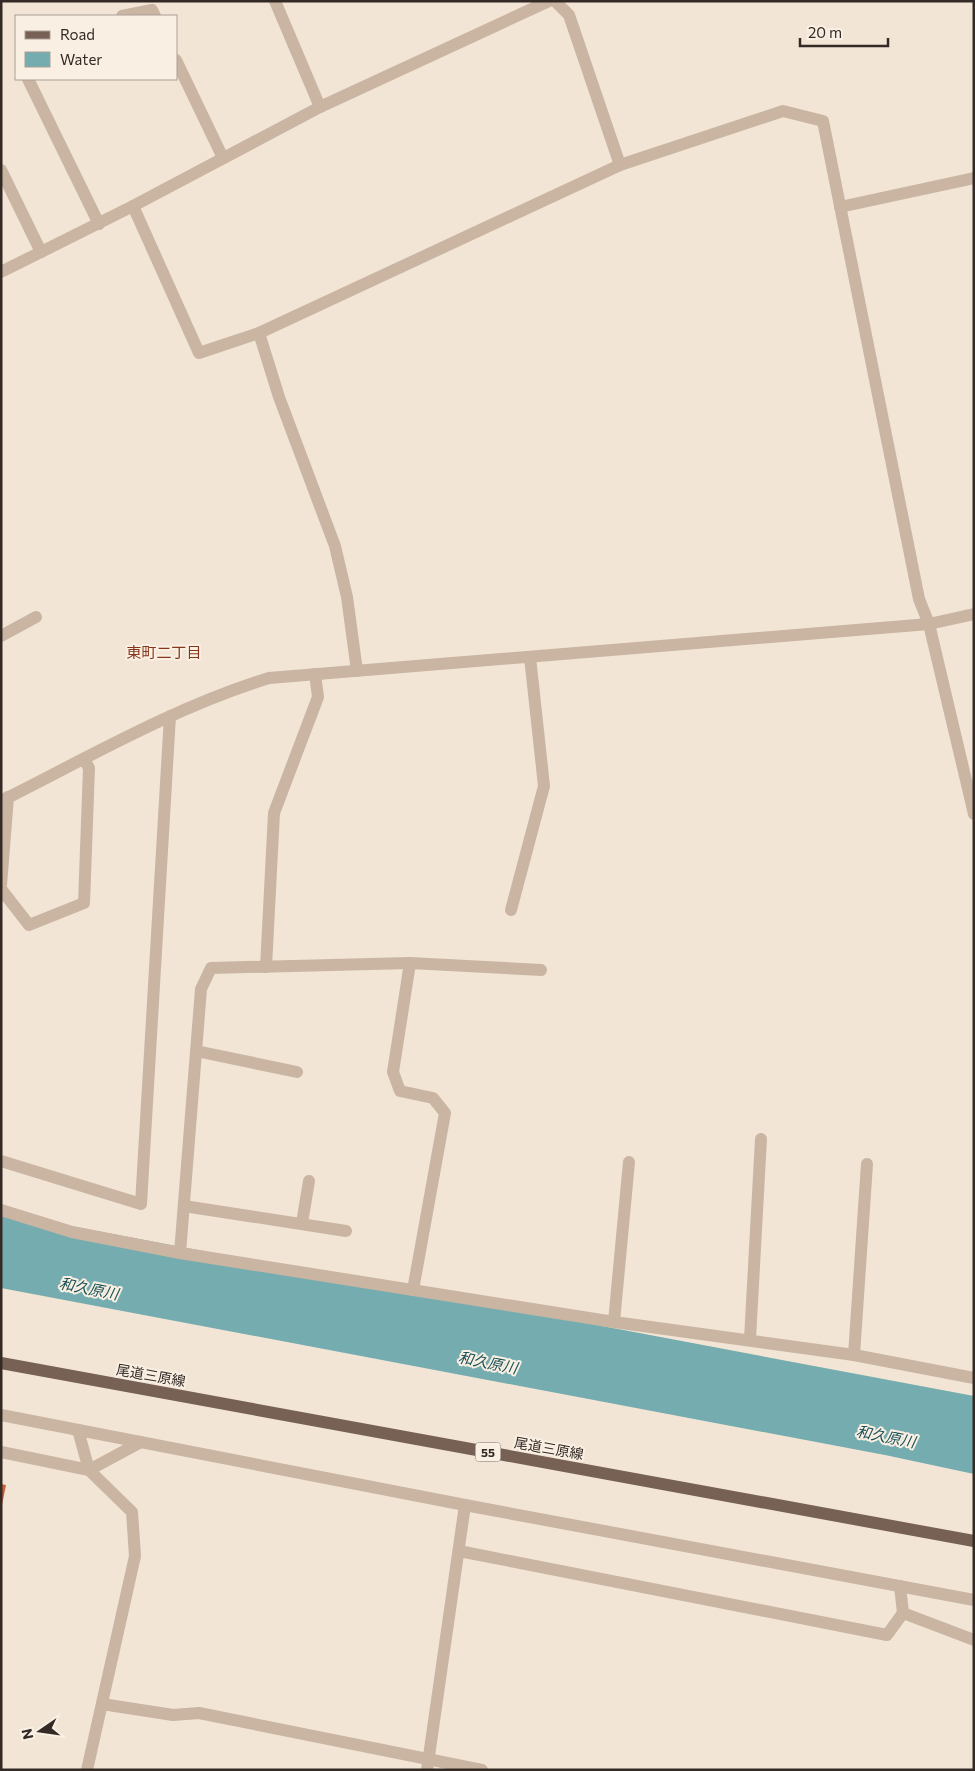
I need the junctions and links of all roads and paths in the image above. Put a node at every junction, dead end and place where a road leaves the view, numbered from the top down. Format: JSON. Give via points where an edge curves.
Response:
{"nodes":[{"id":1,"x":275,"y":1,"type":"edge"},
{"id":2,"x":550,"y":1,"type":"edge"},
{"id":3,"x":555,"y":1,"type":"edge"},
{"id":4,"x":127,"y":15,"type":"edge"},
{"id":5,"x":154,"y":15,"type":"edge"},
{"id":6,"x":178,"y":64,"type":"edge"},
{"id":7,"x":28,"y":80,"type":"edge"},
{"id":8,"x":320,"y":107,"type":"junction"},
{"id":9,"x":223,"y":158,"type":"junction"},
{"id":10,"x":620,"y":165,"type":"junction"},
{"id":11,"x":1,"y":170,"type":"edge"},
{"id":12,"x":974,"y":178,"type":"edge"},
{"id":13,"x":133,"y":206,"type":"junction"},
{"id":14,"x":840,"y":206,"type":"junction"},
{"id":15,"x":98,"y":224,"type":"junction"},
{"id":16,"x":41,"y":252,"type":"junction"},
{"id":17,"x":1,"y":272,"type":"edge"},
{"id":18,"x":260,"y":333,"type":"junction"},
{"id":19,"x":974,"y":614,"type":"edge"},
{"id":20,"x":36,"y":617,"type":"dead end"},
{"id":21,"x":929,"y":624,"type":"junction"},
{"id":22,"x":1,"y":636,"type":"edge"},
{"id":23,"x":530,"y":656,"type":"junction"},
{"id":24,"x":357,"y":671,"type":"junction"},
{"id":25,"x":315,"y":674,"type":"junction"},
{"id":26,"x":170,"y":716,"type":"junction"},
{"id":27,"x":84,"y":760,"type":"junction"},
{"id":28,"x":4,"y":799,"type":"edge"},
{"id":29,"x":974,"y":814,"type":"edge"},
{"id":30,"x":1,"y":887,"type":"edge"},
{"id":31,"x":511,"y":910,"type":"dead end"},
{"id":32,"x":410,"y":963,"type":"junction"},
{"id":33,"x":266,"y":967,"type":"junction"},
{"id":34,"x":541,"y":970,"type":"dead end"},
{"id":35,"x":196,"y":1051,"type":"junction"},
{"id":36,"x":297,"y":1072,"type":"dead end"},
{"id":37,"x":761,"y":1139,"type":"dead end"},
{"id":38,"x":1,"y":1161,"type":"edge"},
{"id":39,"x":629,"y":1162,"type":"dead end"},
{"id":40,"x":867,"y":1164,"type":"dead end"},
{"id":41,"x":309,"y":1181,"type":"dead end"},
{"id":42,"x":184,"y":1206,"type":"junction"},
{"id":43,"x":1,"y":1210,"type":"edge"},
{"id":44,"x":302,"y":1223,"type":"junction"},
{"id":45,"x":346,"y":1231,"type":"dead end"},
{"id":46,"x":180,"y":1253,"type":"junction"},
{"id":47,"x":413,"y":1290,"type":"junction"},
{"id":48,"x":614,"y":1322,"type":"junction"},
{"id":49,"x":750,"y":1339,"type":"junction"},
{"id":50,"x":854,"y":1355,"type":"junction"},
{"id":51,"x":1,"y":1363,"type":"edge"},
{"id":52,"x":974,"y":1378,"type":"edge"},
{"id":53,"x":1,"y":1415,"type":"edge"},
{"id":54,"x":78,"y":1430,"type":"junction"},
{"id":55,"x":141,"y":1442,"type":"junction"},
{"id":56,"x":1,"y":1452,"type":"edge"},
{"id":57,"x":89,"y":1470,"type":"junction"},
{"id":58,"x":465,"y":1505,"type":"junction"},
{"id":59,"x":974,"y":1541,"type":"edge"},
{"id":60,"x":458,"y":1551,"type":"junction"},
{"id":61,"x":900,"y":1586,"type":"junction"},
{"id":62,"x":974,"y":1600,"type":"edge"},
{"id":63,"x":903,"y":1613,"type":"junction"},
{"id":64,"x":974,"y":1640,"type":"edge"},
{"id":65,"x":102,"y":1704,"type":"junction"},
{"id":66,"x":428,"y":1764,"type":"edge"},
{"id":67,"x":87,"y":1770,"type":"edge"},
{"id":68,"x":482,"y":1770,"type":"edge"}],
"edges":[{"from":1,"to":8,"type":"street"},
{"from":2,"to":8,"type":"street"},
{"from":3,"to":10,"type":"street","via":[[569,15]]},
{"from":4,"to":5,"type":"street","via":[[152,10]]},
{"from":6,"to":9,"type":"street"},
{"from":7,"to":15,"type":"street"},
{"from":8,"to":9,"type":"street"},
{"from":9,"to":13,"type":"street"},
{"from":10,"to":14,"type":"street","via":[[783,111],[823,121]]},
{"from":10,"to":18,"type":"street"},
{"from":11,"to":16,"type":"street"},
{"from":12,"to":14,"type":"street"},
{"from":13,"to":15,"type":"street"},
{"from":13,"to":18,"type":"street","via":[[199,353]]},
{"from":14,"to":21,"type":"street","via":[[919,599]]},
{"from":15,"to":16,"type":"street"},
{"from":16,"to":17,"type":"street"},
{"from":18,"to":24,"type":"street","via":[[279,397],[335,546],[347,597]]},
{"from":19,"to":21,"type":"street"},
{"from":20,"to":22,"type":"street"},
{"from":21,"to":23,"type":"street"},
{"from":21,"to":29,"type":"street"},
{"from":23,"to":24,"type":"street"},
{"from":23,"to":31,"type":"street","via":[[544,786]]},
{"from":24,"to":25,"type":"street"},
{"from":25,"to":26,"type":"street","via":[[269,678],[227,691]]},
{"from":25,"to":33,"type":"street","via":[[318,697],[274,813]]},
{"from":26,"to":27,"type":"street"},
{"from":26,"to":38,"type":"street","via":[[141,1204]]},
{"from":27,"to":28,"type":"street"},
{"from":27,"to":30,"type":"street","via":[[89,768],[84,903],[28,926]]},
{"from":28,"to":30,"type":"street"},
{"from":32,"to":33,"type":"street"},
{"from":32,"to":34,"type":"street"},
{"from":32,"to":47,"type":"street","via":[[393,1072],[400,1091],[433,1098],[445,1113]]},
{"from":33,"to":35,"type":"street","via":[[211,968],[201,989]]},
{"from":35,"to":36,"type":"street"},
{"from":35,"to":42,"type":"street"},
{"from":37,"to":49,"type":"street"},
{"from":39,"to":48,"type":"street"},
{"from":40,"to":50,"type":"street"},
{"from":41,"to":44,"type":"street"},
{"from":42,"to":44,"type":"street"},
{"from":42,"to":46,"type":"street"},
{"from":43,"to":46,"type":"street","via":[[72,1232]]},
{"from":44,"to":45,"type":"street"},
{"from":46,"to":47,"type":"street"},
{"from":47,"to":48,"type":"street"},
{"from":48,"to":49,"type":"street"},
{"from":49,"to":50,"type":"street"},
{"from":50,"to":52,"type":"street"},
{"from":51,"to":59,"type":"main road","name":"尾道三原線","number":"55"},
{"from":53,"to":54,"type":"street"},
{"from":54,"to":55,"type":"street"},
{"from":54,"to":57,"type":"street"},
{"from":55,"to":57,"type":"street"},
{"from":55,"to":58,"type":"street"},
{"from":56,"to":57,"type":"street"},
{"from":57,"to":65,"type":"street","via":[[132,1512],[134,1556]]},
{"from":58,"to":60,"type":"street"},
{"from":58,"to":61,"type":"street"},
{"from":60,"to":63,"type":"street","via":[[888,1636]]},
{"from":60,"to":66,"type":"street"},
{"from":61,"to":62,"type":"street"},
{"from":61,"to":63,"type":"street"},
{"from":63,"to":64,"type":"street"},
{"from":65,"to":66,"type":"street","via":[[173,1715],[199,1713]]},
{"from":65,"to":67,"type":"street"},
{"from":66,"to":68,"type":"street"}]}
